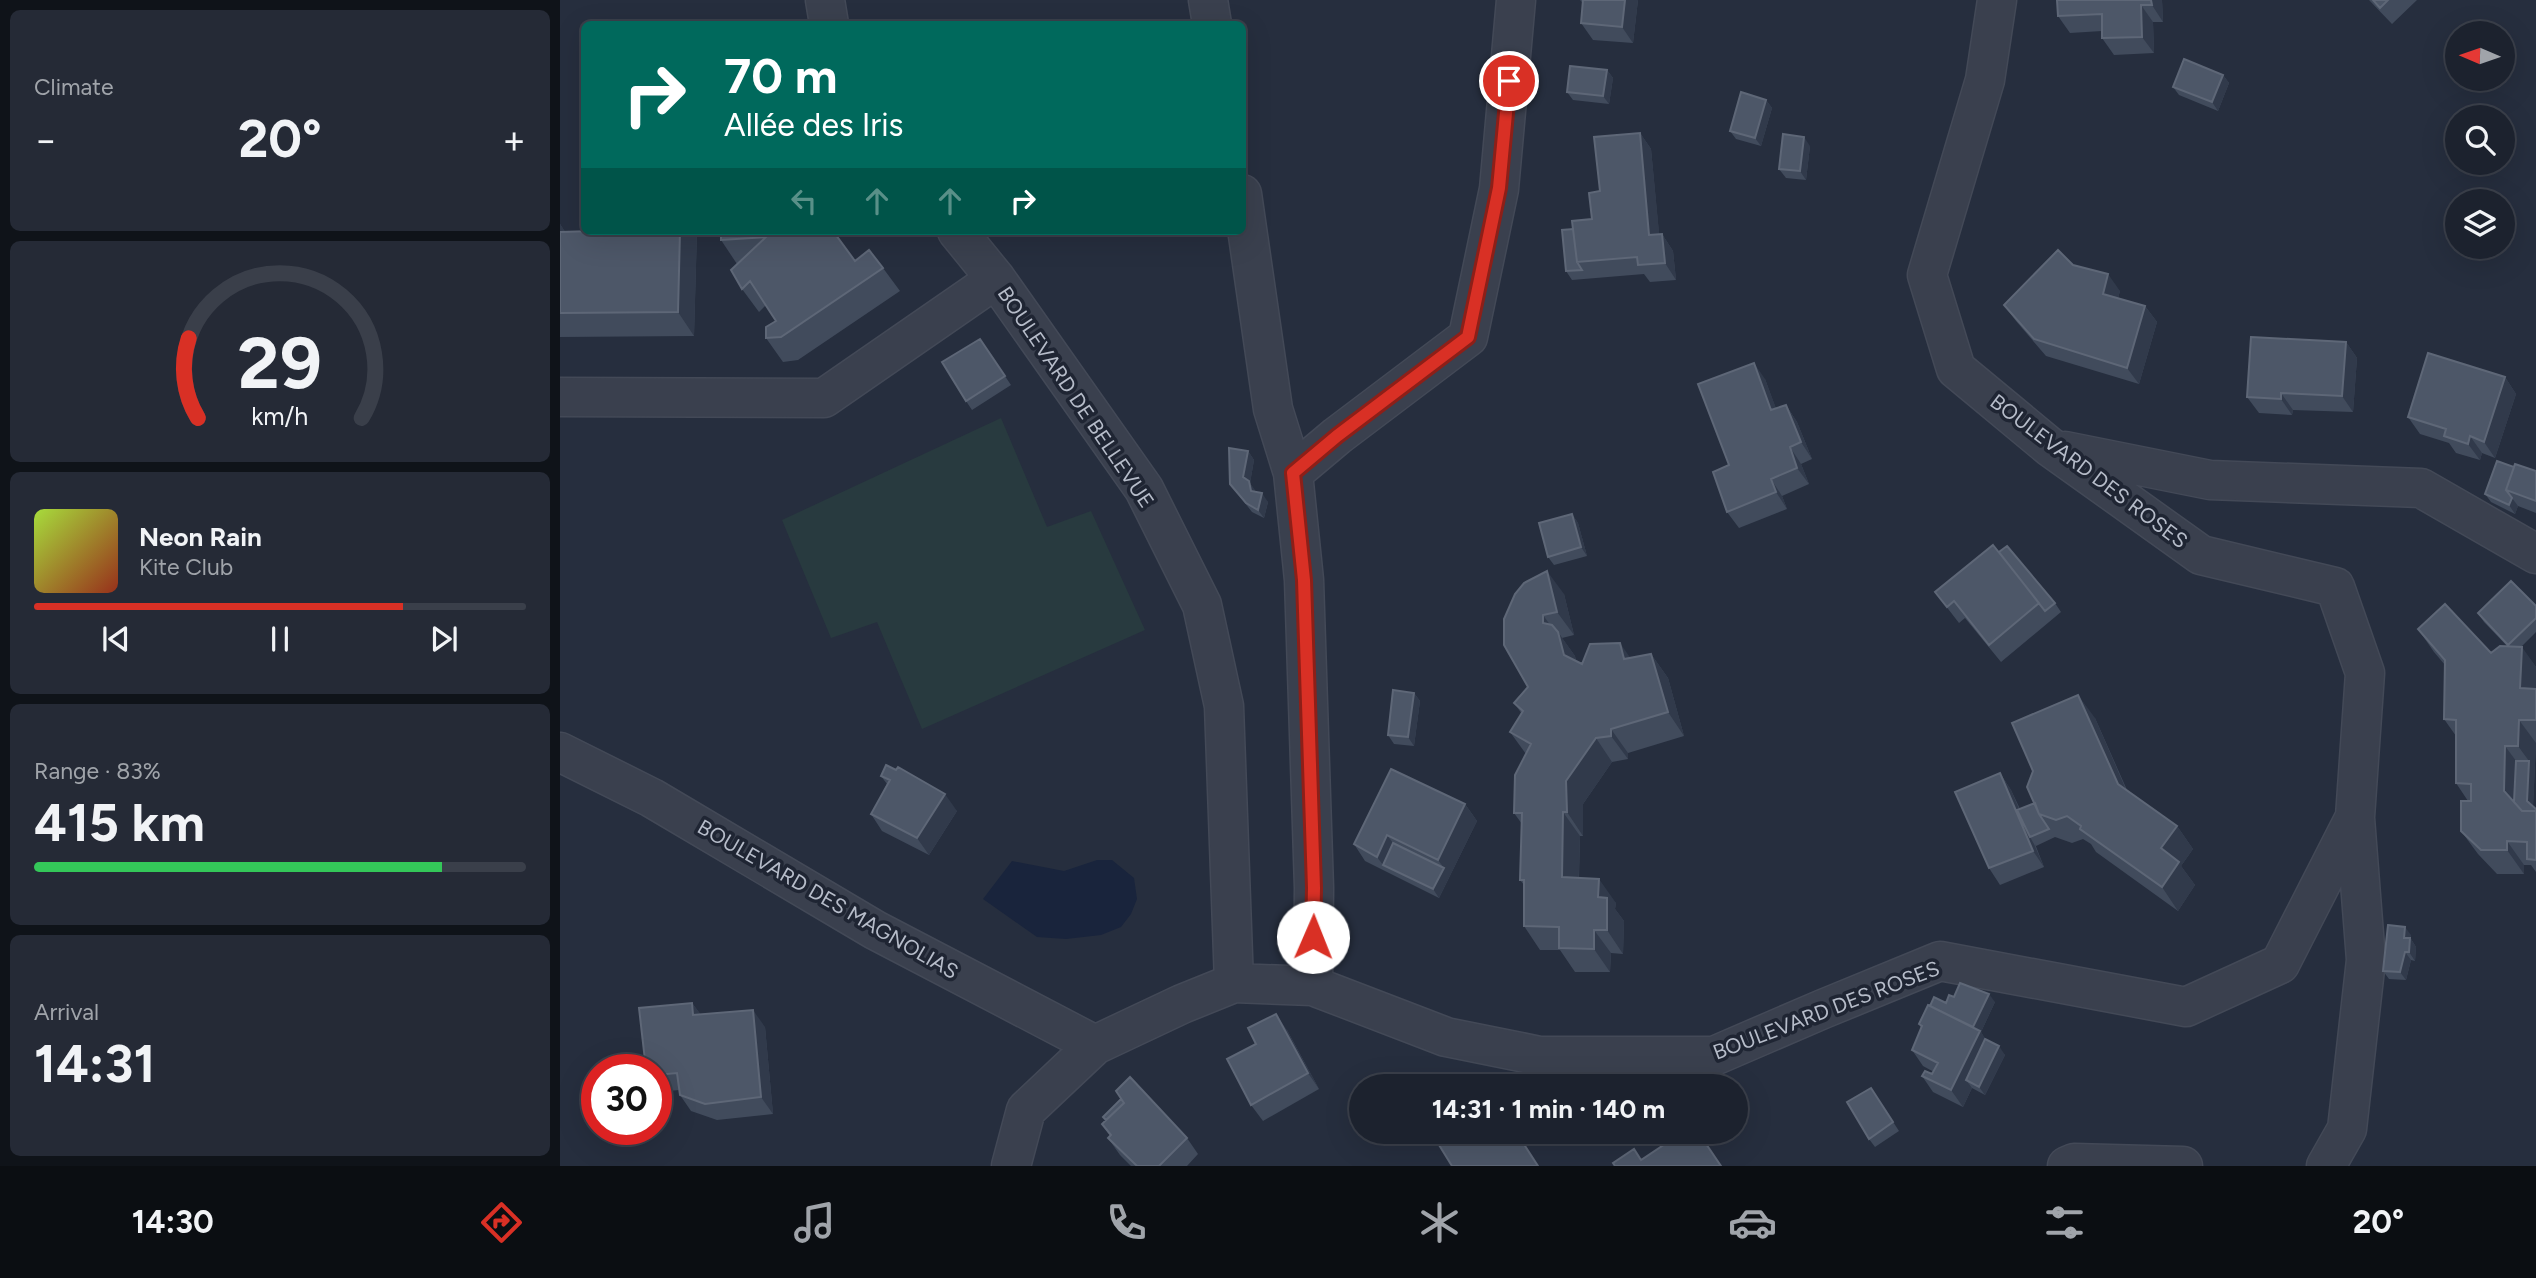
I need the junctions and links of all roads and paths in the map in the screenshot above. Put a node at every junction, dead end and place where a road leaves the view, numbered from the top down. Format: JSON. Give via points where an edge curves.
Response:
{"nodes":[{"id":1,"x":825,"y":0,"type":"edge"},
{"id":2,"x":1208,"y":0,"type":"edge"},
{"id":3,"x":1516,"y":0,"type":"edge"},
{"id":4,"x":1997,"y":0,"type":"edge"},
{"id":5,"x":828,"y":21,"type":"edge"},
{"id":6,"x":1212,"y":21,"type":"edge"},
{"id":7,"x":1246,"y":222,"type":"edge"},
{"id":8,"x":960,"y":235,"type":"edge"},
{"id":9,"x":996,"y":279,"type":"junction"},
{"id":10,"x":560,"y":397,"type":"edge"},
{"id":11,"x":2050,"y":447,"type":"junction"},
{"id":12,"x":1293,"y":473,"type":"junction"},
{"id":13,"x":2536,"y":554,"type":"edge"},
{"id":14,"x":560,"y":752,"type":"edge"},
{"id":15,"x":2355,"y":817,"type":"junction"},
{"id":16,"x":1234,"y":983,"type":"junction"},
{"id":17,"x":1313,"y":986,"type":"junction"},
{"id":18,"x":1096,"y":1045,"type":"junction"},
{"id":19,"x":1011,"y":1166,"type":"edge"},
{"id":20,"x":2067,"y":1166,"type":"edge"},
{"id":21,"x":2183,"y":1166,"type":"edge"},
{"id":22,"x":2326,"y":1166,"type":"edge"}],
"edges":[{"from":1,"to":5,"type":"street"},
{"from":2,"to":6,"type":"street"},
{"from":3,"to":12,"type":"street","via":[[1499,188],[1468,337]]},
{"from":4,"to":11,"type":"street","name":"BOULEVARD DES ROSES","via":[[1985,80],[1927,275],[1956,369]]},
{"from":7,"to":12,"type":"street","via":[[1273,409]]},
{"from":8,"to":9,"type":"street","name":"BOULEVARD DE BELLEVUE"},
{"from":9,"to":10,"type":"street","via":[[824,398]]},
{"from":9,"to":16,"type":"street","name":"BOULEVARD DE BELLEVUE","via":[[1144,489],[1202,605],[1224,706]]},
{"from":11,"to":13,"type":"street","via":[[2210,480],[2421,488]]},
{"from":11,"to":15,"type":"street","name":"BOULEVARD DES ROSES","via":[[2201,555],[2335,587],[2365,673]]},
{"from":12,"to":17,"type":"street","via":[[1304,580]]},
{"from":14,"to":18,"type":"street","name":"BOULEVARD DES MAGNOLIAS","via":[[652,798],[875,930]]},
{"from":15,"to":17,"type":"street","name":"BOULEVARD DES ROSES","via":[[2280,964],[2186,1007],[1940,961],[1714,1056],[1540,1056],[1446,1037]]},
{"from":15,"to":22,"type":"street","via":[[2366,960],[2347,1129]]},
{"from":16,"to":17,"type":"street","name":"BOULEVARD DES ROSES"},
{"from":16,"to":18,"type":"street"},
{"from":18,"to":19,"type":"street","via":[[1026,1110]]},
{"from":20,"to":21,"type":"street"}]}
